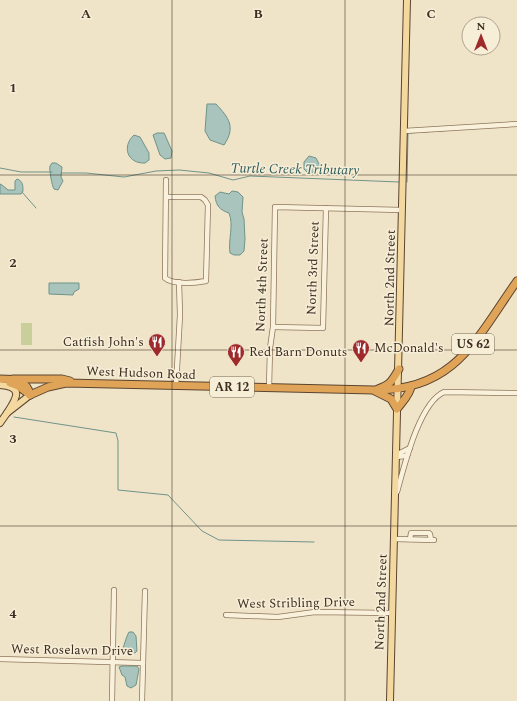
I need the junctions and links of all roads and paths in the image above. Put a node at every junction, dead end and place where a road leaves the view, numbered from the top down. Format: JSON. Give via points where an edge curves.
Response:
{"nodes":[{"id":1,"x":407,"y":0,"type":"edge"},
{"id":2,"x":517,"y":124,"type":"edge"},
{"id":3,"x":404,"y":131,"type":"junction"},
{"id":4,"x":166,"y":180,"type":"dead end"},
{"id":5,"x":166,"y":197,"type":"junction"},
{"id":6,"x":326,"y":208,"type":"junction"},
{"id":7,"x":402,"y":210,"type":"junction"},
{"id":8,"x":517,"y":281,"type":"edge"},
{"id":9,"x":179,"y":282,"type":"junction"},
{"id":10,"x":273,"y":327,"type":"junction"},
{"id":11,"x":399,"y":370,"type":"junction"},
{"id":12,"x":0,"y":378,"type":"edge"},
{"id":13,"x":14,"y":379,"type":"junction"},
{"id":14,"x":0,"y":383,"type":"edge"},
{"id":15,"x":78,"y":383,"type":"junction"},
{"id":16,"x":176,"y":386,"type":"junction"},
{"id":17,"x":411,"y":386,"type":"junction"},
{"id":18,"x":269,"y":388,"type":"junction"},
{"id":19,"x":374,"y":390,"type":"junction"},
{"id":20,"x":398,"y":390,"type":"junction"},
{"id":21,"x":517,"y":393,"type":"edge"},
{"id":22,"x":30,"y":395,"type":"junction"},
{"id":23,"x":397,"y":409,"type":"junction"},
{"id":24,"x":7,"y":413,"type":"junction"},
{"id":25,"x":0,"y":423,"type":"edge"},
{"id":26,"x":410,"y":448,"type":"junction"},
{"id":27,"x":408,"y":454,"type":"junction"},
{"id":28,"x":396,"y":455,"type":"junction"},
{"id":29,"x":396,"y":496,"type":"junction"},
{"id":30,"x":394,"y":539,"type":"junction"},
{"id":31,"x":432,"y":540,"type":"dead end"},
{"id":32,"x":114,"y":590,"type":"dead end"},
{"id":33,"x":145,"y":591,"type":"dead end"},
{"id":34,"x":391,"y":613,"type":"junction"},
{"id":35,"x":226,"y":615,"type":"dead end"},
{"id":36,"x":0,"y":659,"type":"edge"},
{"id":37,"x":112,"y":661,"type":"junction"},
{"id":38,"x":143,"y":663,"type":"junction"},
{"id":39,"x":112,"y":701,"type":"edge"},
{"id":40,"x":142,"y":701,"type":"edge"},
{"id":41,"x":390,"y":701,"type":"edge"}],
"edges":[{"from":1,"to":3,"type":"main road","name":"North 2nd Street"},
{"from":2,"to":3,"type":"street"},
{"from":3,"to":7,"type":"main road","name":"North 2nd Street"},
{"from":4,"to":5,"type":"street"},
{"from":5,"to":9,"type":"street","via":[[165,278],[168,281]]},
{"from":5,"to":9,"type":"street","via":[[201,198],[206,200],[208,205],[206,281]]},
{"from":6,"to":7,"type":"street"},
{"from":6,"to":10,"type":"street","name":"North 3rd Street","via":[[322,328]]},
{"from":6,"to":10,"type":"street","name":"North 4th Street","via":[[276,207]]},
{"from":7,"to":11,"type":"main road","name":"North 2nd Street"},
{"from":8,"to":17,"type":"highway","number":"US 62","via":[[464,356],[442,374]]},
{"from":9,"to":16,"type":"street"},
{"from":10,"to":18,"type":"street","name":"North 4th Street"},
{"from":11,"to":19,"type":"highway","via":[[389,385]]},
{"from":11,"to":20,"type":"main road","name":"North 2nd Street"},
{"from":12,"to":13,"type":"highway"},
{"from":13,"to":15,"type":"highway","number":"AR 12","via":[[62,379]]},
{"from":13,"to":22,"type":"highway","via":[[25,384]]},
{"from":14,"to":22,"type":"highway","via":[[13,384]]},
{"from":14,"to":24,"type":"main road","via":[[14,388],[16,394],[16,399]]},
{"from":15,"to":16,"type":"highway","name":"West Hudson Road","number":"AR 12"},
{"from":15,"to":22,"type":"highway","name":"West Hudson Road","number":"AR 12","via":[[57,384]]},
{"from":16,"to":18,"type":"highway","name":"West Hudson Road","number":"AR 12"},
{"from":17,"to":20,"type":"highway","number":"US 62"},
{"from":17,"to":23,"type":"highway","via":[[410,393]]},
{"from":18,"to":19,"type":"highway","name":"West Hudson Road","number":"AR 12"},
{"from":19,"to":20,"type":"highway","name":"West Hudson Road","number":"AR 12"},
{"from":19,"to":23,"type":"highway","number":"AR 12","via":[[391,399]]},
{"from":20,"to":23,"type":"main road","name":"North 2nd Street"},
{"from":21,"to":26,"type":"street","via":[[444,392],[438,395],[419,425]]},
{"from":22,"to":24,"type":"main road"},
{"from":23,"to":28,"type":"main road","name":"North 2nd Street"},
{"from":24,"to":25,"type":"main road"},
{"from":26,"to":27,"type":"street"},
{"from":26,"to":28,"type":"street"},
{"from":27,"to":28,"type":"street"},
{"from":27,"to":29,"type":"street"},
{"from":28,"to":29,"type":"main road","name":"North 2nd Street"},
{"from":29,"to":30,"type":"main road","name":"North 2nd Street"},
{"from":30,"to":31,"type":"street"},
{"from":30,"to":34,"type":"main road","name":"North 2nd Street"},
{"from":32,"to":37,"type":"street"},
{"from":33,"to":38,"type":"street"},
{"from":34,"to":35,"type":"street","name":"West Stribling Drive","via":[[315,612],[278,617]]},
{"from":34,"to":41,"type":"main road","name":"North 2nd Street"},
{"from":36,"to":37,"type":"street","name":"West Roselawn Drive"},
{"from":37,"to":38,"type":"street","name":"West Roselawn Drive"},
{"from":37,"to":39,"type":"street"},
{"from":38,"to":40,"type":"street"}]}
